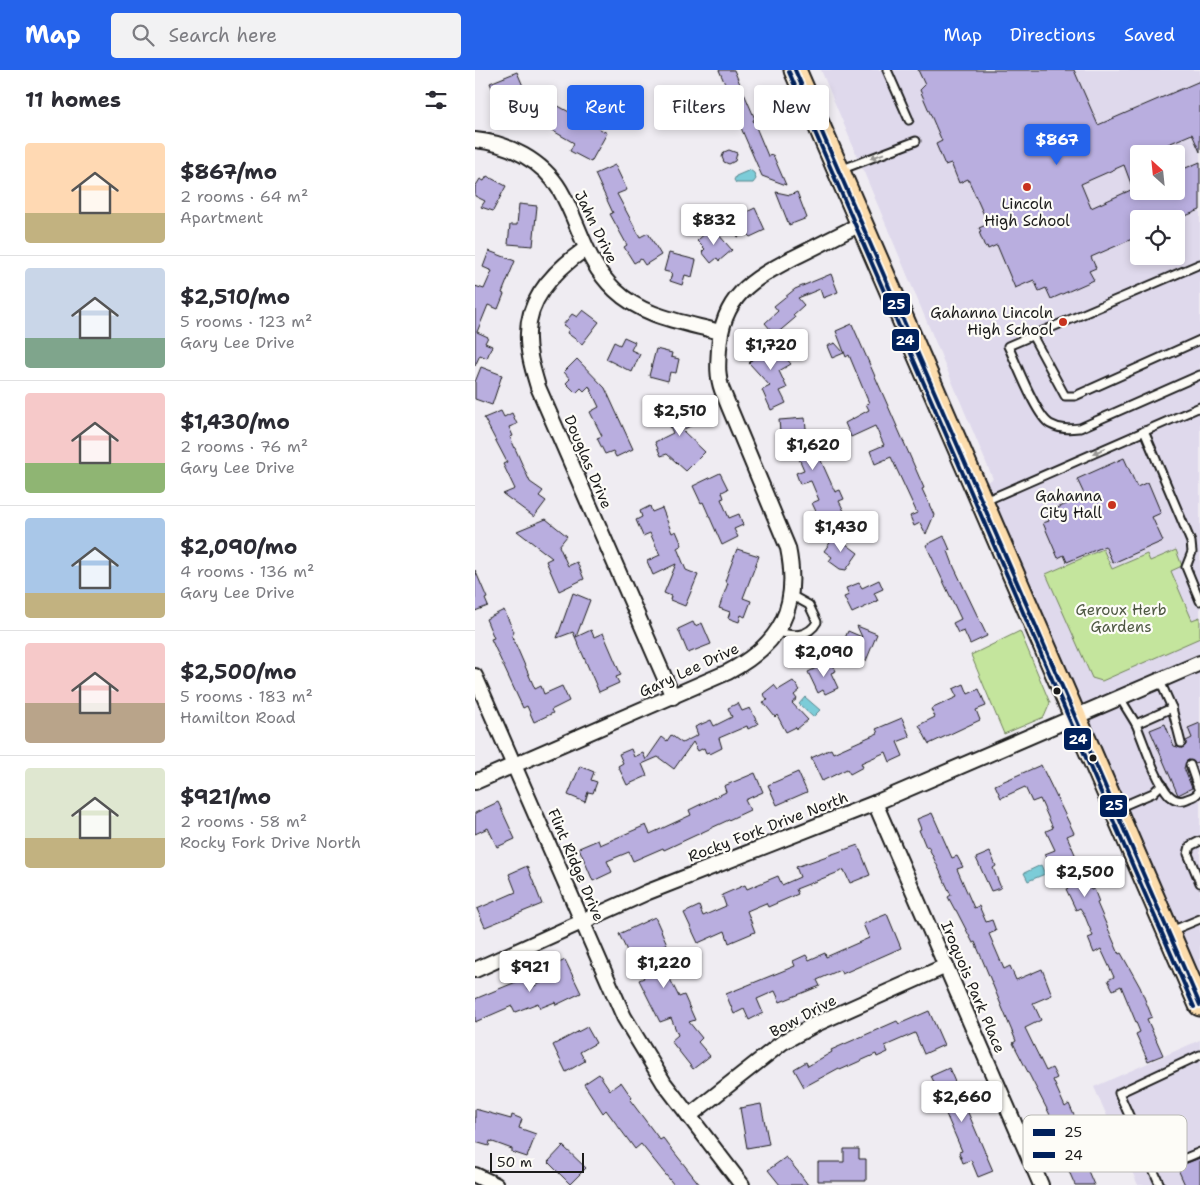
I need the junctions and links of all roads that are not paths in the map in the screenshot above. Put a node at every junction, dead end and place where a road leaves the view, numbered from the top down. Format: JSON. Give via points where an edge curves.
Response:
{"nodes":[{"id":1,"x":795,"y":70,"type":"edge"},
{"id":2,"x":887,"y":70,"type":"edge"},
{"id":3,"x":909,"y":120,"type":"dead end"},
{"id":4,"x":475,"y":140,"type":"edge"},
{"id":5,"x":917,"y":141,"type":"dead end"},
{"id":6,"x":837,"y":171,"type":"junction"},
{"id":7,"x":861,"y":224,"type":"junction"},
{"id":8,"x":585,"y":249,"type":"junction"},
{"id":9,"x":1200,"y":264,"type":"edge"},
{"id":10,"x":720,"y":332,"type":"junction"},
{"id":11,"x":1032,"y":335,"type":"junction"},
{"id":12,"x":1200,"y":340,"type":"edge"},
{"id":13,"x":1200,"y":374,"type":"edge"},
{"id":14,"x":1200,"y":407,"type":"edge"},
{"id":15,"x":1144,"y":432,"type":"junction"},
{"id":16,"x":981,"y":503,"type":"junction"},
{"id":17,"x":1200,"y":549,"type":"edge"},
{"id":18,"x":1192,"y":552,"type":"junction"},
{"id":19,"x":791,"y":595,"type":"junction"},
{"id":20,"x":1200,"y":601,"type":"edge"},
{"id":21,"x":777,"y":632,"type":"junction"},
{"id":22,"x":1200,"y":663,"type":"edge"},
{"id":23,"x":475,"y":676,"type":"edge"},
{"id":24,"x":1160,"y":681,"type":"junction"},
{"id":25,"x":673,"y":696,"type":"junction"},
{"id":26,"x":1120,"y":698,"type":"junction"},
{"id":27,"x":1172,"y":708,"type":"junction"},
{"id":28,"x":1075,"y":717,"type":"junction"},
{"id":29,"x":1136,"y":724,"type":"junction"},
{"id":30,"x":1181,"y":743,"type":"dead end"},
{"id":31,"x":515,"y":765,"type":"junction"},
{"id":32,"x":1190,"y":765,"type":"dead end"},
{"id":33,"x":475,"y":782,"type":"edge"},
{"id":34,"x":1162,"y":784,"type":"junction"},
{"id":35,"x":875,"y":803,"type":"junction"},
{"id":36,"x":1115,"y":809,"type":"junction"},
{"id":37,"x":1200,"y":841,"type":"edge"},
{"id":38,"x":1200,"y":883,"type":"edge"},
{"id":39,"x":1200,"y":919,"type":"edge"},
{"id":40,"x":583,"y":922,"type":"junction"},
{"id":41,"x":1168,"y":932,"type":"junction"},
{"id":42,"x":946,"y":966,"type":"junction"},
{"id":43,"x":475,"y":970,"type":"edge"},
{"id":44,"x":1200,"y":1005,"type":"edge"},
{"id":45,"x":1200,"y":1055,"type":"edge"},
{"id":46,"x":1129,"y":1115,"type":"edge"},
{"id":47,"x":689,"y":1116,"type":"junction"},
{"id":48,"x":1023,"y":1144,"type":"edge"},
{"id":49,"x":1200,"y":1152,"type":"edge"},
{"id":50,"x":1187,"y":1157,"type":"edge"},
{"id":51,"x":1035,"y":1172,"type":"edge"},
{"id":52,"x":1154,"y":1172,"type":"edge"},
{"id":53,"x":475,"y":1174,"type":"edge"},
{"id":54,"x":496,"y":1185,"type":"edge"},
{"id":55,"x":742,"y":1185,"type":"edge"},
{"id":56,"x":1041,"y":1185,"type":"edge"},
{"id":57,"x":1160,"y":1185,"type":"edge"}],
"edges":[{"from":1,"to":6,"type":"main road"},
{"from":2,"to":3,"type":"lane"},
{"from":4,"to":8,"type":"street","name":"Jahn Drive","via":[[489,141],[514,150],[540,166],[560,190]]},
{"from":5,"to":6,"type":"lane","one_way":true},
{"from":6,"to":7,"type":"main road"},
{"from":7,"to":10,"type":"street","name":"Gary Lee Drive","via":[[767,271],[750,283],[727,310]]},
{"from":7,"to":16,"type":"main road"},
{"from":8,"to":10,"type":"street","name":"Jahn Drive","via":[[600,274],[636,307]]},
{"from":8,"to":25,"type":"street","name":"Douglas Drive","via":[[550,278],[535,304],[527,332],[532,365],[542,396]]},
{"from":9,"to":11,"type":"lane"},
{"from":10,"to":19,"type":"street","name":"Gary Lee Drive","via":[[718,378],[788,548]]},
{"from":11,"to":12,"type":"lane","via":[[1065,396],[1075,396]]},
{"from":11,"to":13,"type":"lane","via":[[1008,346],[1040,413],[1049,424],[1064,430],[1081,428]]},
{"from":14,"to":15,"type":"lane"},
{"from":15,"to":16,"type":"lane","one_way":true},
{"from":15,"to":18,"type":"lane","via":[[1191,542]]},
{"from":16,"to":28,"type":"main road"},
{"from":17,"to":18,"type":"lane"},
{"from":18,"to":20,"type":"lane","via":[[1186,567]]},
{"from":19,"to":21,"type":"street","name":"Gary Lee Drive"},
{"from":19,"to":21,"type":"lane","via":[[809,605],[817,622],[799,635]]},
{"from":21,"to":25,"type":"street","name":"Gary Lee Drive","via":[[759,654],[745,664]]},
{"from":22,"to":24,"type":"street","name":"Rocky Fork Drive North"},
{"from":23,"to":31,"type":"street","name":"Flint Ridge Drive"},
{"from":24,"to":26,"type":"street","name":"Rocky Fork Drive North"},
{"from":24,"to":27,"type":"lane"},
{"from":25,"to":31,"type":"street","name":"Gary Lee Drive"},
{"from":26,"to":28,"type":"street","name":"Rocky Fork Drive North"},
{"from":26,"to":29,"type":"lane"},
{"from":27,"to":29,"type":"lane"},
{"from":27,"to":30,"type":"lane"},
{"from":28,"to":35,"type":"street","name":"Rocky Fork Drive North"},
{"from":28,"to":36,"type":"main road"},
{"from":29,"to":34,"type":"lane"},
{"from":31,"to":33,"type":"street","name":"Gary Lee Drive"},
{"from":31,"to":40,"type":"street","name":"Flint Ridge Drive"},
{"from":32,"to":34,"type":"lane","via":[[1199,787],[1198,794],[1183,801],[1175,799]]},
{"from":34,"to":36,"type":"lane","via":[[1153,793]]},
{"from":35,"to":40,"type":"street","name":"Rocky Fork Drive North","via":[[683,878]]},
{"from":35,"to":42,"type":"street","name":"Iroquois Park Place"},
{"from":36,"to":41,"type":"main road"},
{"from":37,"to":38,"type":"lane","via":[[1190,846],[1188,854]]},
{"from":39,"to":41,"type":"lane"},
{"from":40,"to":43,"type":"street","name":"Rocky Fork Drive North"},
{"from":40,"to":47,"type":"street","name":"Flint Ridge Drive","via":[[624,1017],[664,1083]]},
{"from":41,"to":44,"type":"main road"},
{"from":42,"to":47,"type":"street","name":"Bow Drive","via":[[783,1042]]},
{"from":42,"to":48,"type":"street","name":"Iroquois Park Place"},
{"from":45,"to":46,"type":"lane","via":[[1119,1093]]},
{"from":47,"to":55,"type":"street","name":"Flint Ridge Drive"},
{"from":49,"to":50,"type":"lane"},
{"from":51,"to":56,"type":"street","name":"Iroquois Park Place"},
{"from":52,"to":57,"type":"lane"},
{"from":53,"to":54,"type":"street"}]}
